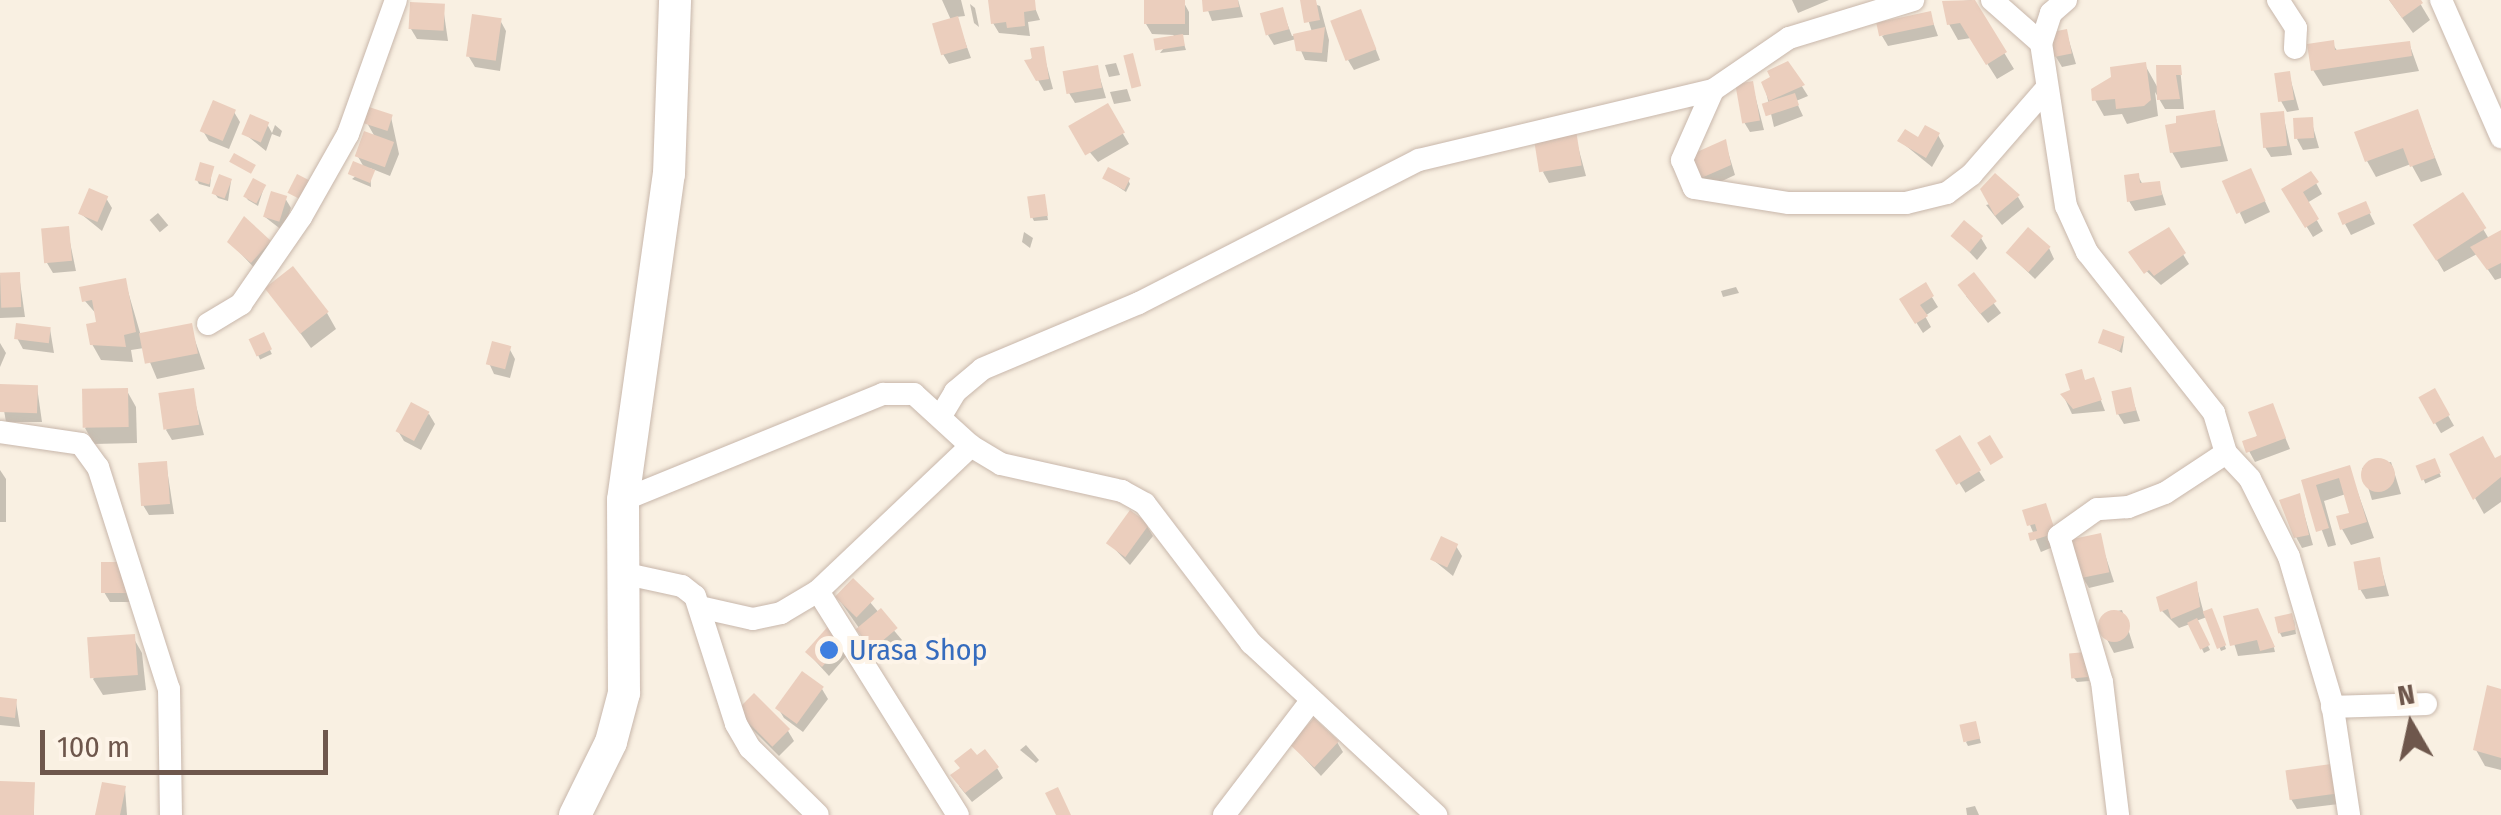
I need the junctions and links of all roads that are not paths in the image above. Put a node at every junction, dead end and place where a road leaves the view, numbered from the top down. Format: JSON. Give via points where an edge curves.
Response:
{"nodes":[{"id":1,"x":396,"y":0,"type":"edge"},
{"id":2,"x":674,"y":0,"type":"edge"},
{"id":3,"x":1914,"y":0,"type":"edge"},
{"id":4,"x":1992,"y":0,"type":"edge"},
{"id":5,"x":2066,"y":0,"type":"edge"},
{"id":6,"x":2278,"y":0,"type":"edge"},
{"id":7,"x":2441,"y":0,"type":"edge"},
{"id":8,"x":2042,"y":43,"type":"junction"},
{"id":9,"x":2295,"y":48,"type":"dead end"},
{"id":10,"x":2046,"y":89,"type":"junction"},
{"id":11,"x":1713,"y":90,"type":"junction"},
{"id":12,"x":2501,"y":137,"type":"edge"},
{"id":13,"x":208,"y":324,"type":"dead end"},
{"id":14,"x":942,"y":414,"type":"junction"},
{"id":15,"x":0,"y":432,"type":"edge"},
{"id":16,"x":970,"y":446,"type":"junction"},
{"id":17,"x":2226,"y":453,"type":"junction"},
{"id":18,"x":623,"y":500,"type":"junction"},
{"id":19,"x":622,"y":573,"type":"junction"},
{"id":20,"x":818,"y":591,"type":"junction"},
{"id":21,"x":704,"y":608,"type":"junction"},
{"id":22,"x":1310,"y":702,"type":"junction"},
{"id":23,"x":2426,"y":704,"type":"dead end"},
{"id":24,"x":2332,"y":707,"type":"junction"},
{"id":25,"x":171,"y":815,"type":"edge"},
{"id":26,"x":575,"y":815,"type":"edge"},
{"id":27,"x":818,"y":815,"type":"edge"},
{"id":28,"x":958,"y":815,"type":"edge"},
{"id":29,"x":1224,"y":815,"type":"edge"},
{"id":30,"x":1436,"y":815,"type":"edge"},
{"id":31,"x":2118,"y":815,"type":"edge"},
{"id":32,"x":2349,"y":815,"type":"edge"}],
"edges":[{"from":1,"to":13,"type":"street","via":[[348,134],[301,217],[248,296]]},
{"from":2,"to":18,"type":"street","via":[[666,211]]},
{"from":3,"to":11,"type":"street","via":[[1789,38]]},
{"from":4,"to":8,"type":"street"},
{"from":5,"to":8,"type":"street","via":[[2050,13]]},
{"from":6,"to":9,"type":"street","via":[[2296,28]]},
{"from":7,"to":12,"type":"street"},
{"from":8,"to":10,"type":"street"},
{"from":10,"to":11,"type":"street","via":[[1972,174],[1947,193],[1906,203],[1789,203],[1694,188],[1682,160]]},
{"from":10,"to":17,"type":"street","via":[[2066,206],[2087,252],[2214,413]]},
{"from":11,"to":14,"type":"street","via":[[1419,160],[1139,303],[982,369]]},
{"from":14,"to":16,"type":"street"},
{"from":14,"to":18,"type":"street","via":[[914,394],[883,394]]},
{"from":15,"to":25,"type":"street","via":[[81,444],[98,467],[169,689]]},
{"from":16,"to":20,"type":"street"},
{"from":16,"to":22,"type":"street","via":[[1041,478],[1122,492],[1144,504],[1242,632]]},
{"from":17,"to":24,"type":"street","via":[[2277,526]]},
{"from":17,"to":31,"type":"street","via":[[2164,494],[2096,509],[2059,536],[2102,682]]},
{"from":18,"to":19,"type":"street"},
{"from":19,"to":21,"type":"street","via":[[682,586]]},
{"from":19,"to":26,"type":"street","via":[[624,694],[611,742]]},
{"from":20,"to":21,"type":"street","via":[[780,613],[753,619]]},
{"from":20,"to":28,"type":"street"},
{"from":21,"to":27,"type":"street","via":[[736,724]]},
{"from":22,"to":29,"type":"street"},
{"from":22,"to":30,"type":"street"},
{"from":23,"to":24,"type":"street"},
{"from":24,"to":32,"type":"street"}]}
